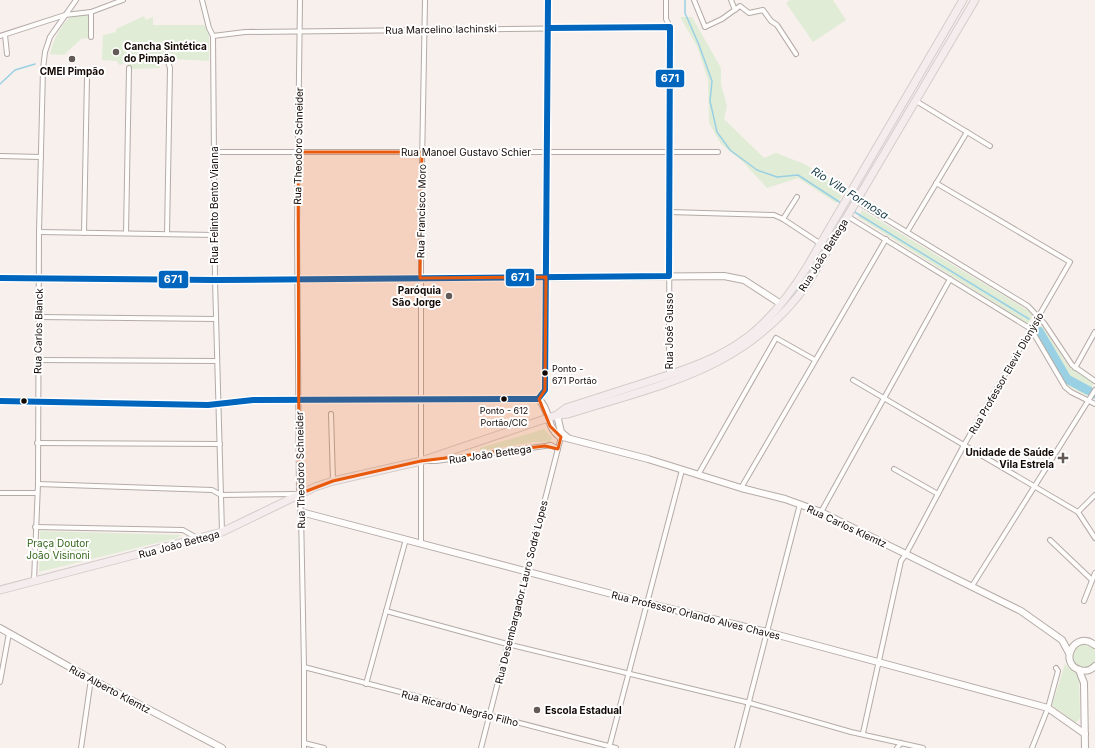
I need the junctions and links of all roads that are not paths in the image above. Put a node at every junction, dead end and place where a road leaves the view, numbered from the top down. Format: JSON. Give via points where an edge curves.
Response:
{"nodes":[{"id":1,"x":76,"y":0,"type":"edge"},
{"id":2,"x":123,"y":0,"type":"edge"},
{"id":3,"x":202,"y":0,"type":"edge"},
{"id":4,"x":300,"y":0,"type":"edge"},
{"id":5,"x":425,"y":0,"type":"edge"},
{"id":6,"x":548,"y":0,"type":"edge"},
{"id":7,"x":666,"y":0,"type":"edge"},
{"id":8,"x":694,"y":0,"type":"edge"},
{"id":9,"x":731,"y":0,"type":"edge"},
{"id":10,"x":963,"y":0,"type":"edge"},
{"id":11,"x":973,"y":3,"type":"edge"},
{"id":12,"x":735,"y":10,"type":"junction"},
{"id":13,"x":90,"y":12,"type":"junction"},
{"id":14,"x":65,"y":15,"type":"junction"},
{"id":15,"x":670,"y":27,"type":"junction"},
{"id":16,"x":548,"y":28,"type":"junction"},
{"id":17,"x":424,"y":30,"type":"junction"},
{"id":18,"x":299,"y":31,"type":"junction"},
{"id":19,"x":5,"y":35,"type":"junction"},
{"id":20,"x":0,"y":36,"type":"edge"},
{"id":21,"x":213,"y":36,"type":"junction"},
{"id":22,"x":92,"y":37,"type":"dead end"},
{"id":23,"x":7,"y":54,"type":"dead end"},
{"id":24,"x":796,"y":54,"type":"dead end"},
{"id":25,"x":167,"y":59,"type":"dead end"},
{"id":26,"x":129,"y":68,"type":"dead end"},
{"id":27,"x":87,"y":77,"type":"dead end"},
{"id":28,"x":908,"y":96,"type":"junction"},
{"id":29,"x":916,"y":101,"type":"junction"},
{"id":30,"x":967,"y":132,"type":"junction"},
{"id":31,"x":990,"y":146,"type":"dead end"},
{"id":32,"x":214,"y":152,"type":"junction"},
{"id":33,"x":298,"y":152,"type":"junction"},
{"id":34,"x":422,"y":152,"type":"junction"},
{"id":35,"x":547,"y":152,"type":"junction"},
{"id":36,"x":669,"y":152,"type":"junction"},
{"id":37,"x":718,"y":152,"type":"dead end"},
{"id":38,"x":0,"y":156,"type":"edge"},
{"id":39,"x":41,"y":157,"type":"junction"},
{"id":40,"x":936,"y":183,"type":"junction"},
{"id":41,"x":797,"y":197,"type":"dead end"},
{"id":42,"x":851,"y":209,"type":"junction"},
{"id":43,"x":669,"y":212,"type":"junction"},
{"id":44,"x":783,"y":219,"type":"junction"},
{"id":45,"x":39,"y":232,"type":"junction"},
{"id":46,"x":907,"y":232,"type":"junction"},
{"id":47,"x":84,"y":233,"type":"junction"},
{"id":48,"x":126,"y":233,"type":"junction"},
{"id":49,"x":167,"y":234,"type":"junction"},
{"id":50,"x":215,"y":235,"type":"junction"},
{"id":51,"x":886,"y":240,"type":"junction"},
{"id":52,"x":821,"y":244,"type":"junction"},
{"id":53,"x":669,"y":276,"type":"junction"},
{"id":54,"x":39,"y":277,"type":"junction"},
{"id":55,"x":546,"y":277,"type":"junction"},
{"id":56,"x":0,"y":278,"type":"edge"},
{"id":57,"x":298,"y":278,"type":"junction"},
{"id":58,"x":420,"y":278,"type":"junction"},
{"id":59,"x":950,"y":279,"type":"junction"},
{"id":60,"x":215,"y":280,"type":"junction"},
{"id":61,"x":781,"y":304,"type":"junction"},
{"id":62,"x":1039,"y":316,"type":"junction"},
{"id":63,"x":39,"y":317,"type":"junction"},
{"id":64,"x":216,"y":318,"type":"junction"},
{"id":65,"x":774,"y":321,"type":"junction"},
{"id":66,"x":1031,"y":329,"type":"junction"},
{"id":67,"x":1095,"y":332,"type":"edge"},
{"id":68,"x":38,"y":360,"type":"junction"},
{"id":69,"x":815,"y":360,"type":"junction"},
{"id":70,"x":217,"y":361,"type":"junction"},
{"id":71,"x":1075,"y":368,"type":"junction"},
{"id":72,"x":669,"y":375,"type":"junction"},
{"id":73,"x":853,"y":380,"type":"dead end"},
{"id":74,"x":1095,"y":381,"type":"edge"},
{"id":75,"x":1095,"y":390,"type":"edge"},
{"id":76,"x":883,"y":398,"type":"junction"},
{"id":77,"x":420,"y":399,"type":"junction"},
{"id":78,"x":538,"y":399,"type":"junction"},
{"id":79,"x":298,"y":400,"type":"junction"},
{"id":80,"x":1089,"y":400,"type":"junction"},
{"id":81,"x":0,"y":401,"type":"edge"},
{"id":82,"x":38,"y":402,"type":"junction"},
{"id":83,"x":218,"y":404,"type":"junction"},
{"id":84,"x":1095,"y":404,"type":"edge"},
{"id":85,"x":332,"y":414,"type":"dead end"},
{"id":86,"x":557,"y":414,"type":"junction"},
{"id":87,"x":547,"y":418,"type":"junction"},
{"id":88,"x":561,"y":437,"type":"junction"},
{"id":89,"x":569,"y":439,"type":"junction"},
{"id":90,"x":37,"y":443,"type":"junction"},
{"id":91,"x":220,"y":444,"type":"junction"},
{"id":92,"x":964,"y":445,"type":"junction"},
{"id":93,"x":558,"y":449,"type":"junction"},
{"id":94,"x":421,"y":461,"type":"junction"},
{"id":95,"x":894,"y":469,"type":"dead end"},
{"id":96,"x":682,"y":470,"type":"junction"},
{"id":97,"x":698,"y":475,"type":"junction"},
{"id":98,"x":333,"y":481,"type":"junction"},
{"id":99,"x":38,"y":484,"type":"junction"},
{"id":100,"x":1034,"y":487,"type":"junction"},
{"id":101,"x":741,"y":488,"type":"junction"},
{"id":102,"x":0,"y":493,"type":"edge"},
{"id":103,"x":37,"y":494,"type":"junction"},
{"id":104,"x":299,"y":494,"type":"junction"},
{"id":105,"x":938,"y":494,"type":"junction"},
{"id":106,"x":221,"y":495,"type":"junction"},
{"id":107,"x":1095,"y":495,"type":"edge"},
{"id":108,"x":800,"y":504,"type":"junction"},
{"id":109,"x":301,"y":512,"type":"junction"},
{"id":110,"x":820,"y":512,"type":"junction"},
{"id":111,"x":1078,"y":512,"type":"junction"},
{"id":112,"x":35,"y":527,"type":"junction"},
{"id":113,"x":1088,"y":527,"type":"junction"},
{"id":114,"x":1095,"y":527,"type":"edge"},
{"id":115,"x":222,"y":532,"type":"junction"},
{"id":116,"x":1095,"y":538,"type":"edge"},
{"id":117,"x":200,"y":539,"type":"junction"},
{"id":118,"x":406,"y":540,"type":"junction"},
{"id":119,"x":1050,"y":540,"type":"dead end"},
{"id":120,"x":421,"y":543,"type":"junction"},
{"id":121,"x":906,"y":554,"type":"junction"},
{"id":122,"x":526,"y":571,"type":"junction"},
{"id":123,"x":1095,"y":573,"type":"edge"},
{"id":124,"x":1092,"y":580,"type":"junction"},
{"id":125,"x":34,"y":582,"type":"junction"},
{"id":126,"x":0,"y":586,"type":"edge"},
{"id":127,"x":15,"y":586,"type":"junction"},
{"id":128,"x":972,"y":586,"type":"junction"},
{"id":129,"x":0,"y":590,"type":"edge"},
{"id":130,"x":1084,"y":601,"type":"dead end"},
{"id":131,"x":646,"y":603,"type":"junction"},
{"id":132,"x":386,"y":611,"type":"junction"},
{"id":133,"x":0,"y":628,"type":"edge"},
{"id":134,"x":767,"y":632,"type":"junction"},
{"id":135,"x":9,"y":633,"type":"junction"},
{"id":136,"x":1062,"y":640,"type":"junction"},
{"id":137,"x":507,"y":644,"type":"junction"},
{"id":138,"x":1075,"y":644,"type":"junction"},
{"id":139,"x":1095,"y":644,"type":"edge"},
{"id":140,"x":1069,"y":653,"type":"junction"},
{"id":141,"x":878,"y":661,"type":"junction"},
{"id":142,"x":1095,"y":666,"type":"edge"},
{"id":143,"x":304,"y":667,"type":"junction"},
{"id":144,"x":1056,"y":668,"type":"dead end"},
{"id":145,"x":1079,"y":670,"type":"junction"},
{"id":146,"x":1088,"y":670,"type":"junction"},
{"id":147,"x":628,"y":674,"type":"junction"},
{"id":148,"x":90,"y":679,"type":"junction"},
{"id":149,"x":0,"y":682,"type":"edge"},
{"id":150,"x":1084,"y":683,"type":"junction"},
{"id":151,"x":366,"y":684,"type":"junction"},
{"id":152,"x":750,"y":703,"type":"junction"},
{"id":153,"x":1048,"y":708,"type":"junction"},
{"id":154,"x":489,"y":715,"type":"junction"},
{"id":155,"x":863,"y":733,"type":"junction"},
{"id":156,"x":1085,"y":734,"type":"junction"},
{"id":157,"x":304,"y":743,"type":"junction"},
{"id":158,"x":901,"y":743,"type":"junction"},
{"id":159,"x":609,"y":747,"type":"edge"},
{"id":160,"x":81,"y":748,"type":"edge"},
{"id":161,"x":222,"y":748,"type":"edge"},
{"id":162,"x":304,"y":748,"type":"edge"},
{"id":163,"x":324,"y":748,"type":"edge"},
{"id":164,"x":481,"y":748,"type":"edge"},
{"id":165,"x":616,"y":748,"type":"edge"},
{"id":166,"x":737,"y":748,"type":"edge"},
{"id":167,"x":897,"y":748,"type":"edge"},
{"id":168,"x":923,"y":748,"type":"edge"},
{"id":169,"x":1032,"y":748,"type":"edge"},
{"id":170,"x":1085,"y":748,"type":"edge"}],
"edges":[{"from":1,"to":14,"type":"street","name":"Rua Carlos Blanck"},
{"from":2,"to":13,"type":"street"},
{"from":3,"to":21,"type":"street","name":"Rua Felinto Bento Vianna"},
{"from":4,"to":18,"type":"street","name":"Rua Theodoro Schneider"},
{"from":5,"to":17,"type":"street","name":"Rua Francisco Moro"},
{"from":6,"to":16,"type":"main road"},
{"from":7,"to":15,"type":"street","name":"Rua José Gusso","via":[[666,19]]},
{"from":8,"to":12,"type":"street","via":[[705,27]]},
{"from":9,"to":12,"type":"street"},
{"from":10,"to":11,"type":"main road"},
{"from":10,"to":28,"type":"main road","name":"Rua João Bettega"},
{"from":11,"to":29,"type":"main road","name":"Rua João Bettega"},
{"from":12,"to":24,"type":"street","via":[[740,6],[749,13],[763,10],[777,25]]},
{"from":13,"to":14,"type":"street"},
{"from":13,"to":22,"type":"street"},
{"from":14,"to":19,"type":"street"},
{"from":14,"to":39,"type":"street","name":"Rua Carlos Blanck","via":[[53,30],[45,52]]},
{"from":15,"to":16,"type":"street","name":"Rua Marcelino Iachinski"},
{"from":15,"to":36,"type":"street","name":"Rua José Gusso"},
{"from":16,"to":17,"type":"street","name":"Rua Marcelino Iachinski"},
{"from":16,"to":35,"type":"main road"},
{"from":17,"to":18,"type":"street","name":"Rua Marcelino Iachinski"},
{"from":17,"to":34,"type":"street","name":"Rua Francisco Moro"},
{"from":18,"to":21,"type":"street","name":"Rua Marcelino Iachinski","via":[[240,32]]},
{"from":18,"to":33,"type":"street","name":"Rua Theodoro Schneider"},
{"from":19,"to":20,"type":"street"},
{"from":19,"to":23,"type":"street"},
{"from":21,"to":32,"type":"street","name":"Rua Felinto Bento Vianna"},
{"from":25,"to":49,"type":"street","via":[[170,68]]},
{"from":26,"to":48,"type":"street"},
{"from":27,"to":47,"type":"street"},
{"from":28,"to":29,"type":"main road"},
{"from":28,"to":52,"type":"main road","name":"Rua João Bettega"},
{"from":29,"to":30,"type":"street"},
{"from":29,"to":42,"type":"main road","name":"Rua João Bettega"},
{"from":30,"to":31,"type":"street"},
{"from":30,"to":40,"type":"street"},
{"from":32,"to":33,"type":"street","name":"Rua Manoel Gustavo Schier"},
{"from":32,"to":50,"type":"street","name":"Rua Felinto Bento Vianna"},
{"from":33,"to":34,"type":"street","name":"Rua Manoel Gustavo Schier"},
{"from":33,"to":57,"type":"street","name":"Rua Theodoro Schneider"},
{"from":34,"to":35,"type":"street","name":"Rua Manoel Gustavo Schier"},
{"from":34,"to":58,"type":"street","name":"Rua Francisco Moro"},
{"from":35,"to":36,"type":"street","name":"Rua Manoel Gustavo Schier"},
{"from":35,"to":55,"type":"main road"},
{"from":36,"to":37,"type":"street","name":"Rua Manoel Gustavo Schier"},
{"from":36,"to":43,"type":"street","name":"Rua José Gusso"},
{"from":38,"to":39,"type":"street"},
{"from":39,"to":45,"type":"street","name":"Rua Carlos Blanck"},
{"from":40,"to":46,"type":"street"},
{"from":40,"to":62,"type":"street","name":"Rua Professor Elevir Dionýsio","via":[[1070,262]]},
{"from":41,"to":44,"type":"street"},
{"from":42,"to":46,"type":"street"},
{"from":42,"to":51,"type":"street"},
{"from":42,"to":65,"type":"main road","name":"Rua João Bettega","via":[[808,283]]},
{"from":43,"to":44,"type":"street","via":[[764,214]]},
{"from":43,"to":53,"type":"street","name":"Rua José Gusso"},
{"from":44,"to":52,"type":"street"},
{"from":45,"to":47,"type":"street"},
{"from":45,"to":54,"type":"street","name":"Rua Carlos Blanck"},
{"from":46,"to":62,"type":"street","via":[[1020,300]]},
{"from":47,"to":48,"type":"street"},
{"from":48,"to":49,"type":"street"},
{"from":49,"to":50,"type":"street"},
{"from":50,"to":60,"type":"street","name":"Rua Felinto Bento Vianna"},
{"from":51,"to":59,"type":"street"},
{"from":51,"to":69,"type":"street"},
{"from":52,"to":61,"type":"main road","name":"Rua João Bettega"},
{"from":53,"to":55,"type":"main road"},
{"from":53,"to":61,"type":"main road","via":[[724,276],[744,280]]},
{"from":53,"to":72,"type":"street","name":"Rua José Gusso"},
{"from":54,"to":56,"type":"main road"},
{"from":54,"to":60,"type":"main road"},
{"from":54,"to":63,"type":"street","name":"Rua Carlos Blanck"},
{"from":55,"to":58,"type":"main road"},
{"from":55,"to":78,"type":"main road","via":[[545,390]]},
{"from":57,"to":58,"type":"main road"},
{"from":57,"to":60,"type":"main road"},
{"from":57,"to":79,"type":"street","name":"Rua Theodoro Schneider"},
{"from":58,"to":77,"type":"street","name":"Rua Francisco Moro"},
{"from":59,"to":66,"type":"street"},
{"from":59,"to":76,"type":"street"},
{"from":60,"to":64,"type":"street","name":"Rua Felinto Bento Vianna"},
{"from":61,"to":65,"type":"main road"},
{"from":61,"to":72,"type":"main road","name":"Rua João Bettega","via":[[755,331],[738,344],[709,360]]},
{"from":62,"to":66,"type":"street","name":"Rua Professor Elevir Dionýsio"},
{"from":62,"to":71,"type":"street"},
{"from":63,"to":64,"type":"street"},
{"from":63,"to":68,"type":"street","name":"Rua Carlos Blanck"},
{"from":64,"to":70,"type":"street","name":"Rua Felinto Bento Vianna"},
{"from":65,"to":86,"type":"main road","name":"Rua João Bettega","via":[[735,353],[699,372],[568,414]]},
{"from":66,"to":80,"type":"street","via":[[1065,387]]},
{"from":66,"to":92,"type":"street","name":"Rua Professor Elevir Dionýsio"},
{"from":67,"to":71,"type":"street"},
{"from":68,"to":70,"type":"street"},
{"from":68,"to":82,"type":"street","name":"Rua Carlos Blanck"},
{"from":69,"to":97,"type":"street","via":[[776,338]]},
{"from":69,"to":101,"type":"street"},
{"from":70,"to":83,"type":"street","name":"Rua Felinto Bento Vianna"},
{"from":71,"to":74,"type":"street"},
{"from":72,"to":86,"type":"main road","name":"Rua João Bettega","via":[[566,408]]},
{"from":73,"to":76,"type":"street"},
{"from":75,"to":80,"type":"street"},
{"from":76,"to":92,"type":"street"},
{"from":76,"to":110,"type":"street"},
{"from":77,"to":78,"type":"main road"},
{"from":77,"to":79,"type":"main road"},
{"from":77,"to":94,"type":"street","name":"Rua Francisco Moro"},
{"from":78,"to":87,"type":"main road"},
{"from":79,"to":83,"type":"main road","via":[[242,400]]},
{"from":79,"to":104,"type":"street","name":"Rua Theodoro Schneider"},
{"from":80,"to":84,"type":"street"},
{"from":80,"to":100,"type":"street"},
{"from":81,"to":82,"type":"main road"},
{"from":82,"to":83,"type":"main road"},
{"from":82,"to":90,"type":"street","name":"Rua Carlos Blanck"},
{"from":83,"to":91,"type":"street","name":"Rua Felinto Bento Vianna"},
{"from":85,"to":98,"type":"street"},
{"from":86,"to":87,"type":"main road","name":"Rua João Bettega"},
{"from":86,"to":89,"type":"main road","via":[[561,432]]},
{"from":87,"to":88,"type":"main road","via":[[552,431]]},
{"from":87,"to":94,"type":"main road","name":"Rua João Bettega"},
{"from":88,"to":89,"type":"main road","name":"Rua Carlos Klemtz"},
{"from":88,"to":93,"type":"street","name":"Rua Desembargador Lauro Sodré Lopes"},
{"from":89,"to":96,"type":"main road","name":"Rua Carlos Klemtz"},
{"from":90,"to":91,"type":"street"},
{"from":90,"to":99,"type":"street","name":"Rua Carlos Blanck"},
{"from":91,"to":106,"type":"street","name":"Rua Felinto Bento Vianna"},
{"from":92,"to":100,"type":"street"},
{"from":92,"to":105,"type":"street","name":"Rua Professor Elevir Dionýsio"},
{"from":93,"to":94,"type":"street","name":"Rua João Bettega","via":[[550,445],[436,462]]},
{"from":93,"to":122,"type":"street","name":"Rua Desembargador Lauro Sodré Lopes"},
{"from":94,"to":98,"type":"main road","name":"Rua João Bettega"},
{"from":94,"to":120,"type":"street","name":"Rua Francisco Moro"},
{"from":95,"to":105,"type":"street"},
{"from":96,"to":97,"type":"main road","name":"Rua Carlos Klemtz"},
{"from":96,"to":131,"type":"street"},
{"from":97,"to":101,"type":"main road","name":"Rua Carlos Klemtz"},
{"from":98,"to":104,"type":"main road","name":"Rua João Bettega"},
{"from":99,"to":103,"type":"street","name":"Rua Carlos Blanck"},
{"from":99,"to":106,"type":"street","via":[[212,490]]},
{"from":100,"to":111,"type":"street"},
{"from":100,"to":128,"type":"street"},
{"from":101,"to":108,"type":"main road","name":"Rua Carlos Klemtz"},
{"from":102,"to":103,"type":"street"},
{"from":103,"to":112,"type":"street","name":"Rua Carlos Blanck"},
{"from":104,"to":106,"type":"street"},
{"from":104,"to":109,"type":"street","name":"Rua Theodoro Schneider"},
{"from":104,"to":115,"type":"main road","name":"Rua João Bettega"},
{"from":105,"to":121,"type":"street","name":"Rua Professor Elevir Dionýsio"},
{"from":106,"to":115,"type":"street","name":"Rua Felinto Bento Vianna"},
{"from":107,"to":111,"type":"street"},
{"from":108,"to":110,"type":"main road","name":"Rua Carlos Klemtz"},
{"from":108,"to":134,"type":"street"},
{"from":109,"to":118,"type":"main road","name":"Rua Professor Orlando Alves Chaves"},
{"from":109,"to":143,"type":"street","name":"Rua Theodoro Schneider"},
{"from":110,"to":121,"type":"main road","name":"Rua Carlos Klemtz"},
{"from":111,"to":113,"type":"street"},
{"from":112,"to":117,"type":"street","via":[[183,530]]},
{"from":112,"to":125,"type":"street","name":"Rua Carlos Blanck"},
{"from":113,"to":114,"type":"street"},
{"from":113,"to":116,"type":"street"},
{"from":115,"to":117,"type":"main road","name":"Rua João Bettega"},
{"from":117,"to":125,"type":"main road","name":"Rua João Bettega"},
{"from":118,"to":120,"type":"main road","name":"Rua Professor Orlando Alves Chaves"},
{"from":118,"to":132,"type":"street"},
{"from":119,"to":124,"type":"street"},
{"from":120,"to":122,"type":"main road","name":"Rua Professor Orlando Alves Chaves"},
{"from":121,"to":128,"type":"main road","name":"Rua Carlos Klemtz"},
{"from":121,"to":141,"type":"street","name":"Rua Professor Elevir Dionýsio","via":[[900,561],[897,571]]},
{"from":122,"to":131,"type":"main road","name":"Rua Professor Orlando Alves Chaves"},
{"from":122,"to":137,"type":"street","name":"Rua Desembargador Lauro Sodré Lopes"},
{"from":123,"to":124,"type":"street"},
{"from":124,"to":130,"type":"street"},
{"from":125,"to":127,"type":"main road","name":"Rua João Bettega"},
{"from":126,"to":127,"type":"main road"},
{"from":127,"to":129,"type":"main road","name":"Rua João Bettega"},
{"from":128,"to":136,"type":"main road","name":"Rua Carlos Klemtz","via":[[1027,614]]},
{"from":131,"to":134,"type":"main road","name":"Rua Professor Orlando Alves Chaves"},
{"from":131,"to":147,"type":"street"},
{"from":132,"to":137,"type":"street"},
{"from":132,"to":151,"type":"street"},
{"from":133,"to":135,"type":"main road","name":"Rua Alberto Klemtz"},
{"from":134,"to":141,"type":"main road","name":"Rua Professor Orlando Alves Chaves"},
{"from":134,"to":152,"type":"street"},
{"from":135,"to":148,"type":"main road","name":"Rua Alberto Klemtz"},
{"from":135,"to":149,"type":"street"},
{"from":136,"to":138,"type":"main road","name":"Rua Carlos Klemtz"},
{"from":136,"to":140,"type":"main road","name":"Rua Carlos Klemtz"},
{"from":137,"to":147,"type":"street"},
{"from":137,"to":154,"type":"street","name":"Rua Desembargador Lauro Sodré Lopes"},
{"from":138,"to":139,"type":"main road","name":"Rua Carlos Klemtz","via":[[1086,641]]},
{"from":138,"to":140,"type":"main road"},
{"from":140,"to":145,"type":"main road","name":"Rua Carlos Klemtz","via":[[1071,664]]},
{"from":141,"to":153,"type":"main road","name":"Rua Professor Orlando Alves Chaves"},
{"from":141,"to":155,"type":"street","name":"Rua Professor Elevir Dionýsio"},
{"from":142,"to":146,"type":"main road"},
{"from":143,"to":151,"type":"street","name":"Rua Ricardo Negrão Filho"},
{"from":143,"to":157,"type":"street","name":"Rua Theodoro Schneider"},
{"from":144,"to":153,"type":"street","via":[[1058,671]]},
{"from":145,"to":146,"type":"main road"},
{"from":145,"to":150,"type":"main road","name":"Rua Carlos Klemtz"},
{"from":146,"to":150,"type":"main road"},
{"from":147,"to":152,"type":"street"},
{"from":147,"to":159,"type":"street"},
{"from":148,"to":160,"type":"street"},
{"from":148,"to":161,"type":"main road","name":"Rua Alberto Klemtz"},
{"from":150,"to":156,"type":"main road"},
{"from":151,"to":154,"type":"street","name":"Rua Ricardo Negrão Filho"},
{"from":152,"to":155,"type":"street","via":[[850,732]]},
{"from":152,"to":166,"type":"street"},
{"from":153,"to":156,"type":"main road","name":"Rua Professor Orlando Alves Chaves"},
{"from":153,"to":169,"type":"street"},
{"from":154,"to":159,"type":"street","name":"Rua Ricardo Negrão Filho"},
{"from":154,"to":164,"type":"street","name":"Rua Desembargador Lauro Sodré Lopes"},
{"from":155,"to":158,"type":"street"},
{"from":156,"to":170,"type":"main road"},
{"from":157,"to":162,"type":"street","name":"Rua Theodoro Schneider"},
{"from":157,"to":163,"type":"street"},
{"from":158,"to":167,"type":"street"},
{"from":158,"to":168,"type":"street"},
{"from":159,"to":165,"type":"street","name":"Rua Ricardo Negrão Filho"}]}
